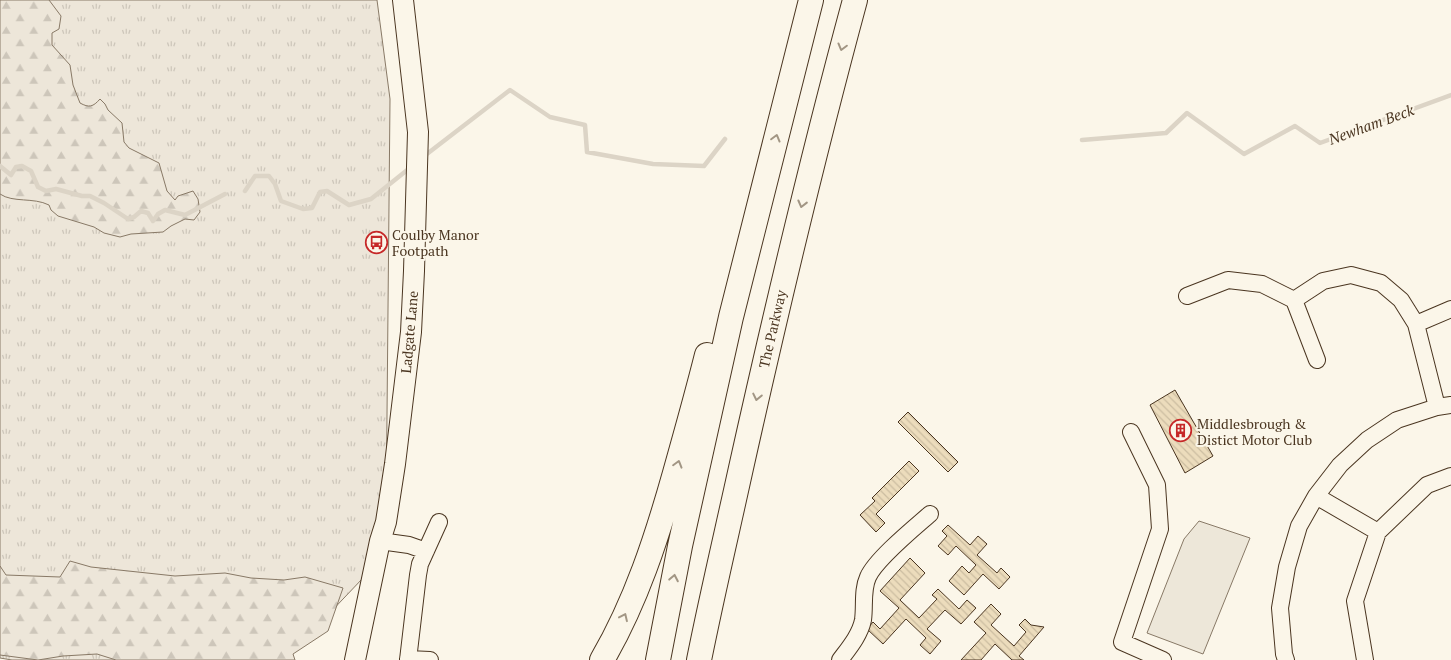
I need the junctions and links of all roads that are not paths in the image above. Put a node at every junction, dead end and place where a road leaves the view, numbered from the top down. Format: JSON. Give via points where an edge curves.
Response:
{"nodes":[{"id":1,"x":403,"y":0,"type":"edge"},
{"id":2,"x":811,"y":0,"type":"edge"},
{"id":3,"x":855,"y":0,"type":"edge"},
{"id":4,"x":763,"y":185,"type":"junction"},
{"id":5,"x":1186,"y":296,"type":"dead end"},
{"id":6,"x":1294,"y":300,"type":"junction"},
{"id":7,"x":1451,"y":309,"type":"edge"},
{"id":8,"x":1416,"y":324,"type":"junction"},
{"id":9,"x":1317,"y":360,"type":"dead end"},
{"id":10,"x":1444,"y":406,"type":"edge"},
{"id":11,"x":1131,"y":432,"type":"dead end"},
{"id":12,"x":1451,"y":476,"type":"edge"},
{"id":13,"x":736,"y":490,"type":"junction"},
{"id":14,"x":1316,"y":496,"type":"junction"},
{"id":15,"x":930,"y":514,"type":"dead end"},
{"id":16,"x":439,"y":522,"type":"dead end"},
{"id":17,"x":1378,"y":532,"type":"junction"},
{"id":18,"x":380,"y":541,"type":"junction"},
{"id":19,"x":426,"y":551,"type":"junction"},
{"id":20,"x":849,"y":656,"type":"edge"},
{"id":21,"x":1281,"y":658,"type":"edge"},
{"id":22,"x":354,"y":660,"type":"edge"},
{"id":23,"x":408,"y":660,"type":"edge"},
{"id":24,"x":430,"y":660,"type":"edge"},
{"id":25,"x":602,"y":660,"type":"edge"},
{"id":26,"x":658,"y":660,"type":"edge"},
{"id":27,"x":699,"y":660,"type":"edge"},
{"id":28,"x":714,"y":660,"type":"edge"},
{"id":29,"x":1163,"y":660,"type":"edge"},
{"id":30,"x":1366,"y":660,"type":"edge"}],
"edges":[{"from":1,"to":18,"type":"main road","name":"Ladgate Lane","via":[[418,132],[411,332],[394,474]]},
{"from":4,"to":2,"type":"highway","one_way":true},
{"from":3,"to":13,"type":"highway","name":"The Parkway","one_way":true,"via":[[824,112]]},
{"from":25,"to":4,"type":"highway","one_way":true,"via":[[635,594],[658,532],[698,393],[727,272]]},
{"from":26,"to":4,"type":"highway","one_way":true,"via":[[680,546]]},
{"from":5,"to":6,"type":"street","via":[[1228,280],[1262,284]]},
{"from":6,"to":8,"type":"street","via":[[1323,281],[1351,275],[1381,282],[1401,300]]},
{"from":6,"to":9,"type":"street"},
{"from":7,"to":8,"type":"street"},
{"from":8,"to":10,"type":"street"},
{"from":10,"to":14,"type":"street","via":[[1397,420],[1367,440]]},
{"from":11,"to":29,"type":"street","via":[[1157,485],[1160,529],[1122,642]]},
{"from":12,"to":17,"type":"street","via":[[1427,485]]},
{"from":13,"to":27,"type":"highway","name":"The Parkway"},
{"from":13,"to":28,"type":"highway"},
{"from":14,"to":17,"type":"street"},
{"from":14,"to":21,"type":"street","via":[[1299,526],[1287,567],[1280,608]]},
{"from":15,"to":20,"type":"street","via":[[875,566],[867,578],[863,619]]},
{"from":16,"to":19,"type":"street"},
{"from":17,"to":30,"type":"street","via":[[1356,600]]},
{"from":18,"to":19,"type":"street"},
{"from":18,"to":22,"type":"main road","name":"Ladgate Lane"},
{"from":19,"to":23,"type":"street","via":[[415,592]]},
{"from":23,"to":24,"type":"street"}]}
